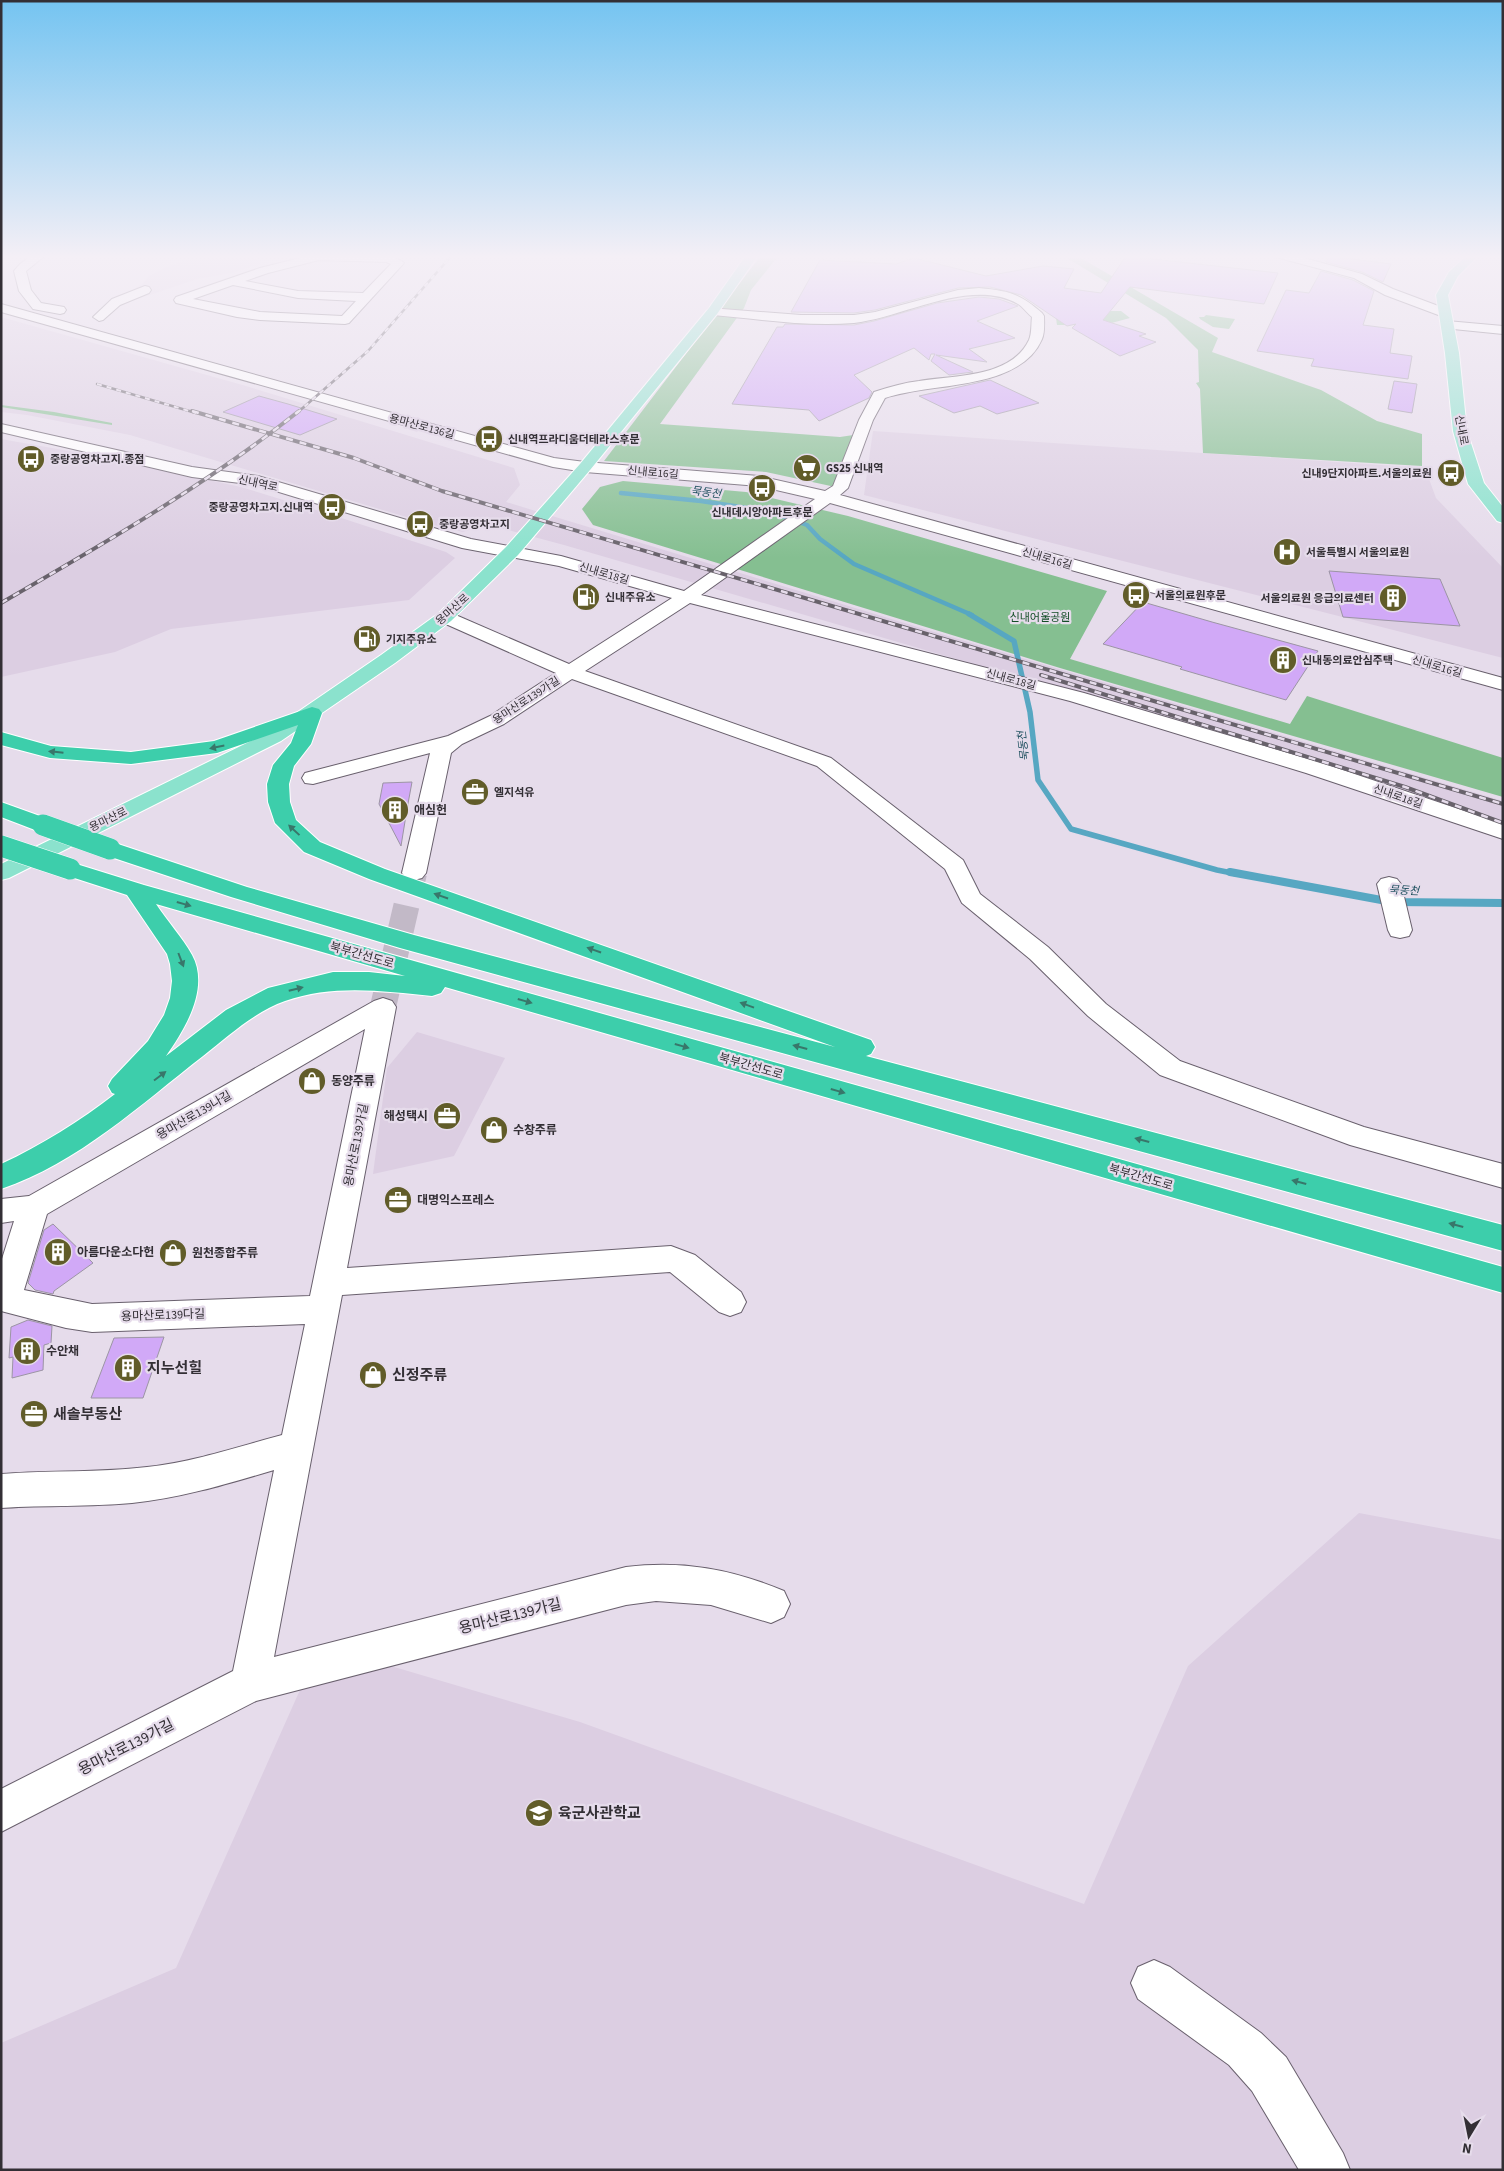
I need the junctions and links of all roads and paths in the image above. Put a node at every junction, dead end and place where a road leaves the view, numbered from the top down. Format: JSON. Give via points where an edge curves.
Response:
{"nodes":[{"id":1,"x":170,"y":355,"type":"edge"},
{"id":2,"x":677,"y":355,"type":"edge"},
{"id":3,"x":1026,"y":355,"type":"edge"},
{"id":4,"x":1452,"y":355,"type":"edge"},
{"id":5,"x":1,"y":428,"type":"edge"},
{"id":6,"x":585,"y":467,"type":"junction"},
{"id":7,"x":822,"y":501,"type":"junction"},
{"id":8,"x":1503,"y":518,"type":"edge"},
{"id":9,"x":512,"y":552,"type":"junction"},
{"id":10,"x":687,"y":597,"type":"junction"},
{"id":11,"x":444,"y":617,"type":"junction"},
{"id":12,"x":570,"y":672,"type":"junction"},
{"id":13,"x":1503,"y":684,"type":"edge"},
{"id":14,"x":312,"y":713,"type":"junction"},
{"id":15,"x":1,"y":738,"type":"edge"},
{"id":16,"x":455,"y":740,"type":"junction"},
{"id":17,"x":313,"y":778,"type":"dead end"},
{"id":18,"x":1,"y":809,"type":"edge"},
{"id":19,"x":1503,"y":832,"type":"edge"},
{"id":20,"x":1,"y":846,"type":"edge"},
{"id":21,"x":1,"y":873,"type":"edge"},
{"id":22,"x":414,"y":873,"type":"tunnel mouth"},
{"id":23,"x":1389,"y":884,"type":"dead end"},
{"id":24,"x":136,"y":890,"type":"junction"},
{"id":25,"x":1400,"y":930,"type":"dead end"},
{"id":26,"x":488,"y":991,"type":"junction"},
{"id":27,"x":383,"y":1007,"type":"joint"},
{"id":28,"x":1022,"y":1107,"type":"junction"},
{"id":29,"x":1,"y":1159,"type":"edge"},
{"id":30,"x":1503,"y":1176,"type":"edge"},
{"id":31,"x":1,"y":1177,"type":"edge"},
{"id":32,"x":34,"y":1207,"type":"junction"},
{"id":33,"x":1,"y":1210,"type":"edge"},
{"id":34,"x":1503,"y":1238,"type":"edge"},
{"id":35,"x":1503,"y":1280,"type":"edge"},
{"id":36,"x":326,"y":1296,"type":"junction"},
{"id":37,"x":730,"y":1302,"type":"dead end"},
{"id":38,"x":3,"y":1304,"type":"edge"},
{"id":39,"x":296,"y":1447,"type":"junction"},
{"id":40,"x":1,"y":1491,"type":"edge"},
{"id":41,"x":771,"y":1604,"type":"dead end"},
{"id":42,"x":250,"y":1683,"type":"junction"},
{"id":43,"x":1,"y":1811,"type":"edge"},
{"id":44,"x":1154,"y":1983,"type":"dead end"},
{"id":45,"x":1326,"y":2170,"type":"edge"}],
"edges":[{"from":1,"to":6,"type":"street","name":"용마산로136길","via":[[522,454]]},
{"from":2,"to":6,"type":"main road","name":"용마산로"},
{"from":3,"to":7,"type":"street","name":"용마산로139가길","via":[[1007,369],[879,395],[840,488]]},
{"from":4,"to":8,"type":"main road","name":"신내로","via":[[1460,431],[1476,484]]},
{"from":5,"to":9,"type":"street","name":"신내역로","via":[[192,472],[258,481],[468,544]]},
{"from":6,"to":7,"type":"street","name":"신내로16길","via":[[759,481]]},
{"from":6,"to":9,"type":"main road","name":"용마산로"},
{"from":7,"to":10,"type":"street","name":"용마산로139가길"},
{"from":7,"to":13,"type":"street","name":"신내로16길"},
{"from":9,"to":10,"type":"street","name":"신내로18길","via":[[562,561]]},
{"from":9,"to":11,"type":"main road","name":"용마산로"},
{"from":10,"to":12,"type":"street","name":"용마산로139가길"},
{"from":10,"to":19,"type":"street","name":"신내로18길","via":[[1076,697],[1314,768]]},
{"from":11,"to":12,"type":"street"},
{"from":11,"to":14,"type":"main road","name":"용마산로"},
{"from":12,"to":16,"type":"street","name":"용마산로139가길","via":[[497,720]]},
{"from":12,"to":30,"type":"street","via":[[824,762],[955,865],[970,898],[1039,953],[1097,1010],[1170,1068],[1360,1137]]},
{"from":14,"to":15,"type":"highway","one_way":true,"via":[[217,747],[131,758],[50,752]]},
{"from":14,"to":21,"type":"main road","name":"용마산로","via":[[268,740]]},
{"from":28,"to":14,"type":"highway","one_way":true,"via":[[742,1003],[377,874],[312,847],[286,823],[279,802],[278,784],[284,765],[301,744]]},
{"from":16,"to":17,"type":"street","name":"용마산로139가길"},
{"from":16,"to":22,"type":"street","name":"용마산로139가길","via":[[440,750]]},
{"from":28,"to":18,"type":"highway","name":"북부간선도로","one_way":true,"bridge":true,"via":[[409,942],[239,892]]},
{"from":20,"to":24,"type":"highway","name":"북부간선도로","bridge":true},
{"from":23,"to":25,"type":"street"},
{"from":24,"to":26,"type":"highway","name":"북부간선도로","one_way":true},
{"from":24,"to":29,"type":"highway","one_way":true,"via":[[184,965],[185,986],[181,1003],[166,1037],[133,1077],[105,1102],[20,1152]]},
{"from":31,"to":26,"type":"highway","one_way":true,"via":[[40,1159],[94,1125],[235,1017],[277,994],[333,981]]},
{"from":26,"to":35,"type":"highway","name":"북부간선도로","one_way":true},
{"from":27,"to":32,"type":"street","name":"용마산로139나길"},
{"from":27,"to":36,"type":"street","name":"용마산로139가길"},
{"from":34,"to":28,"type":"highway","name":"북부간선도로","one_way":true},
{"from":32,"to":33,"type":"street","name":"용마산로139나길"},
{"from":32,"to":38,"type":"street","name":"용마산로139다길"},
{"from":36,"to":37,"type":"street","via":[[671,1259],[684,1264]]},
{"from":36,"to":38,"type":"street","name":"용마산로139다길","via":[[92,1318]]},
{"from":36,"to":39,"type":"street","name":"용마산로139가길"},
{"from":39,"to":40,"type":"street","via":[[148,1485]]},
{"from":39,"to":42,"type":"street","name":"용마산로139가길"},
{"from":41,"to":42,"type":"street","name":"용마산로139가길","via":[[711,1586],[656,1582],[626,1586]]},
{"from":42,"to":43,"type":"street","name":"용마산로139가길"},
{"from":44,"to":45,"type":"street","via":[[1245,2049],[1269,2074]]}]}
